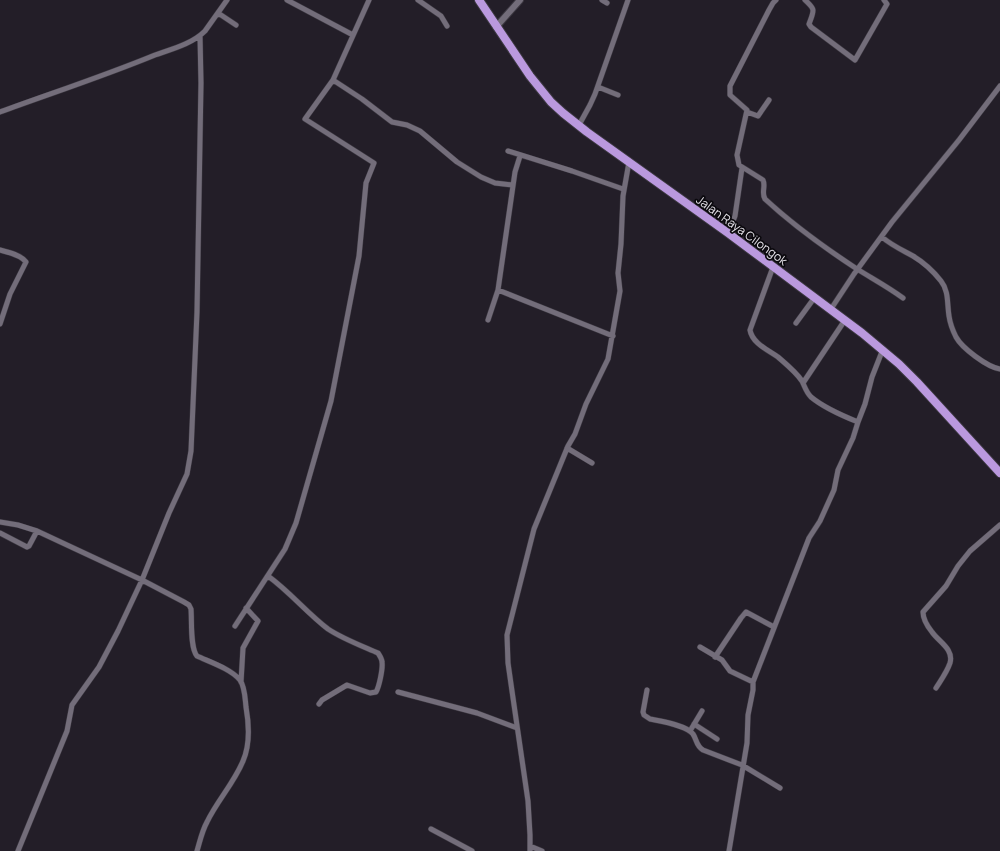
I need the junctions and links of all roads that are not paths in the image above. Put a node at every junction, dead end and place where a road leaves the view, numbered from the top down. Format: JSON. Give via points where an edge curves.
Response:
{"nodes":[{"id":1,"x":227,"y":0,"type":"edge"},
{"id":2,"x":287,"y":0,"type":"edge"},
{"id":3,"x":369,"y":0,"type":"edge"},
{"id":4,"x":418,"y":0,"type":"edge"},
{"id":5,"x":479,"y":0,"type":"edge"},
{"id":6,"x":520,"y":0,"type":"edge"},
{"id":7,"x":602,"y":0,"type":"edge"},
{"id":8,"x":628,"y":0,"type":"edge"},
{"id":9,"x":776,"y":0,"type":"edge"},
{"id":10,"x":805,"y":0,"type":"edge"},
{"id":11,"x":884,"y":0,"type":"edge"},
{"id":12,"x":608,"y":3,"type":"dead end"},
{"id":13,"x":218,"y":13,"type":"junction"},
{"id":14,"x":236,"y":25,"type":"dead end"},
{"id":15,"x":447,"y":26,"type":"dead end"},
{"id":16,"x":496,"y":27,"type":"junction"},
{"id":17,"x":353,"y":35,"type":"junction"},
{"id":18,"x":200,"y":36,"type":"junction"},
{"id":19,"x":334,"y":80,"type":"junction"},
{"id":20,"x":1000,"y":86,"type":"edge"},
{"id":21,"x":598,"y":87,"type":"junction"},
{"id":22,"x":618,"y":95,"type":"dead end"},
{"id":23,"x":769,"y":100,"type":"dead end"},
{"id":24,"x":0,"y":112,"type":"edge"},
{"id":25,"x":747,"y":112,"type":"junction"},
{"id":26,"x":579,"y":125,"type":"junction"},
{"id":27,"x":508,"y":151,"type":"dead end"},
{"id":28,"x":520,"y":156,"type":"junction"},
{"id":29,"x":629,"y":162,"type":"junction"},
{"id":30,"x":742,"y":168,"type":"junction"},
{"id":31,"x":513,"y":185,"type":"junction"},
{"id":32,"x":623,"y":189,"type":"junction"},
{"id":33,"x":728,"y":233,"type":"junction"},
{"id":34,"x":882,"y":237,"type":"junction"},
{"id":35,"x":0,"y":250,"type":"edge"},
{"id":36,"x":773,"y":267,"type":"junction"},
{"id":37,"x":858,"y":269,"type":"junction"},
{"id":38,"x":498,"y":290,"type":"junction"},
{"id":39,"x":815,"y":297,"type":"junction"},
{"id":40,"x":903,"y":298,"type":"dead end"},
{"id":41,"x":831,"y":308,"type":"junction"},
{"id":42,"x":488,"y":320,"type":"dead end"},
{"id":43,"x":845,"y":320,"type":"junction"},
{"id":44,"x":796,"y":323,"type":"dead end"},
{"id":45,"x":0,"y":324,"type":"edge"},
{"id":46,"x":613,"y":336,"type":"junction"},
{"id":47,"x":883,"y":349,"type":"junction"},
{"id":48,"x":1000,"y":369,"type":"edge"},
{"id":49,"x":803,"y":383,"type":"junction"},
{"id":50,"x":858,"y":422,"type":"junction"},
{"id":51,"x":567,"y":448,"type":"junction"},
{"id":52,"x":592,"y":463,"type":"dead end"},
{"id":53,"x":1000,"y":473,"type":"edge"},
{"id":54,"x":0,"y":522,"type":"edge"},
{"id":55,"x":1000,"y":525,"type":"edge"},
{"id":56,"x":37,"y":531,"type":"junction"},
{"id":57,"x":0,"y":533,"type":"edge"},
{"id":58,"x":268,"y":576,"type":"junction"},
{"id":59,"x":142,"y":580,"type":"junction"},
{"id":60,"x":246,"y":608,"type":"junction"},
{"id":61,"x":235,"y":626,"type":"dead end"},
{"id":62,"x":774,"y":627,"type":"junction"},
{"id":63,"x":700,"y":646,"type":"dead end"},
{"id":64,"x":715,"y":657,"type":"junction"},
{"id":65,"x":241,"y":682,"type":"junction"},
{"id":66,"x":753,"y":682,"type":"junction"},
{"id":67,"x":936,"y":688,"type":"dead end"},
{"id":68,"x":647,"y":690,"type":"dead end"},
{"id":69,"x":398,"y":692,"type":"dead end"},
{"id":70,"x":319,"y":704,"type":"dead end"},
{"id":71,"x":702,"y":711,"type":"dead end"},
{"id":72,"x":694,"y":724,"type":"junction"},
{"id":73,"x":517,"y":728,"type":"junction"},
{"id":74,"x":690,"y":731,"type":"junction"},
{"id":75,"x":718,"y":739,"type":"dead end"},
{"id":76,"x":742,"y":765,"type":"junction"},
{"id":77,"x":780,"y":788,"type":"dead end"},
{"id":78,"x":432,"y":829,"type":"dead end"},
{"id":79,"x":530,"y":849,"type":"edge"},
{"id":80,"x":18,"y":851,"type":"edge"},
{"id":81,"x":197,"y":851,"type":"edge"},
{"id":82,"x":472,"y":851,"type":"edge"},
{"id":83,"x":542,"y":851,"type":"edge"},
{"id":84,"x":729,"y":851,"type":"edge"}],
"edges":[{"from":1,"to":13,"type":"street"},
{"from":2,"to":17,"type":"street"},
{"from":3,"to":17,"type":"street"},
{"from":4,"to":15,"type":"street","via":[[441,16]]},
{"from":5,"to":16,"type":"highway","name":"Jalan Raya Cilongok"},
{"from":6,"to":16,"type":"street"},
{"from":7,"to":12,"type":"street"},
{"from":8,"to":21,"type":"street"},
{"from":9,"to":25,"type":"street","via":[[730,86],[730,94],[746,108]]},
{"from":10,"to":11,"type":"street","via":[[814,9],[809,24],[811,27],[855,60],[884,11],[887,4]]},
{"from":13,"to":14,"type":"street"},
{"from":13,"to":18,"type":"street"},
{"from":16,"to":26,"type":"highway","name":"Jalan Raya Cilongok","via":[[540,89],[559,110]]},
{"from":17,"to":19,"type":"street"},
{"from":18,"to":24,"type":"street","via":[[128,66]]},
{"from":18,"to":59,"type":"street","via":[[198,266],[191,451],[187,474]]},
{"from":19,"to":31,"type":"street","via":[[392,122],[420,131],[481,178]]},
{"from":19,"to":58,"type":"street","via":[[305,119],[374,164],[366,183],[359,256],[331,401],[292,536]]},
{"from":20,"to":34,"type":"street"},
{"from":21,"to":22,"type":"street"},
{"from":21,"to":26,"type":"street"},
{"from":23,"to":25,"type":"street","via":[[758,116]]},
{"from":25,"to":30,"type":"street","via":[[737,154]]},
{"from":26,"to":29,"type":"highway","name":"Jalan Raya Cilongok"},
{"from":27,"to":28,"type":"street"},
{"from":28,"to":31,"type":"street"},
{"from":28,"to":32,"type":"street"},
{"from":29,"to":32,"type":"street"},
{"from":29,"to":33,"type":"highway","name":"Jalan Raya Cilongok"},
{"from":30,"to":33,"type":"street","via":[[735,216]]},
{"from":30,"to":37,"type":"street","via":[[763,180],[763,197],[791,222]]},
{"from":31,"to":38,"type":"street"},
{"from":32,"to":46,"type":"street","via":[[618,273],[620,291]]},
{"from":33,"to":36,"type":"highway","name":"Jalan Raya Cilongok"},
{"from":34,"to":37,"type":"street"},
{"from":34,"to":48,"type":"street","via":[[913,256],[941,280],[948,296],[949,317],[956,338],[976,357]]},
{"from":35,"to":45,"type":"street","via":[[26,262],[10,294]]},
{"from":36,"to":39,"type":"highway","name":"Jalan Raya Cilongok"},
{"from":36,"to":49,"type":"street","via":[[750,330],[751,335]]},
{"from":37,"to":40,"type":"street"},
{"from":37,"to":41,"type":"street"},
{"from":38,"to":42,"type":"street"},
{"from":38,"to":46,"type":"street"},
{"from":39,"to":41,"type":"highway","name":"Jalan Raya Cilongok"},
{"from":39,"to":44,"type":"street"},
{"from":41,"to":43,"type":"highway","name":"Jalan Raya Cilongok"},
{"from":43,"to":47,"type":"highway","name":"Jalan Raya Cilongok"},
{"from":43,"to":49,"type":"street"},
{"from":46,"to":51,"type":"street","via":[[608,359]]},
{"from":47,"to":50,"type":"street"},
{"from":47,"to":53,"type":"highway","name":"Jalan Raya Cilongok"},
{"from":49,"to":50,"type":"street","via":[[811,397]]},
{"from":50,"to":62,"type":"street","via":[[838,470],[834,490],[809,538]]},
{"from":51,"to":52,"type":"street"},
{"from":51,"to":73,"type":"street","via":[[534,529],[507,635]]},
{"from":54,"to":56,"type":"street"},
{"from":55,"to":67,"type":"street","via":[[970,551],[944,588],[922,612],[932,632],[950,654],[950,664]]},
{"from":56,"to":57,"type":"street","via":[[27,547]]},
{"from":56,"to":59,"type":"street"},
{"from":58,"to":60,"type":"street"},
{"from":58,"to":70,"type":"street","via":[[328,628],[381,657],[383,663],[376,692],[370,693],[347,685]]},
{"from":59,"to":65,"type":"street","via":[[189,605],[195,654],[220,666]]},
{"from":59,"to":80,"type":"street","via":[[99,667],[72,705],[67,731]]},
{"from":60,"to":61,"type":"street"},
{"from":60,"to":65,"type":"street","via":[[258,621],[243,648]]},
{"from":62,"to":64,"type":"street","via":[[746,612]]},
{"from":62,"to":66,"type":"street"},
{"from":63,"to":64,"type":"street"},
{"from":64,"to":66,"type":"street","via":[[730,671]]},
{"from":65,"to":81,"type":"street","via":[[247,713],[246,754],[206,824]]},
{"from":66,"to":76,"type":"street","via":[[747,743]]},
{"from":68,"to":74,"type":"street","via":[[644,716]]},
{"from":69,"to":73,"type":"street","via":[[477,713]]},
{"from":71,"to":72,"type":"street"},
{"from":72,"to":74,"type":"street"},
{"from":72,"to":75,"type":"street"},
{"from":73,"to":79,"type":"street","via":[[528,801]]},
{"from":74,"to":76,"type":"street","via":[[698,747]]},
{"from":76,"to":77,"type":"street"},
{"from":76,"to":84,"type":"street"},
{"from":78,"to":82,"type":"street"},
{"from":79,"to":83,"type":"street"}]}
